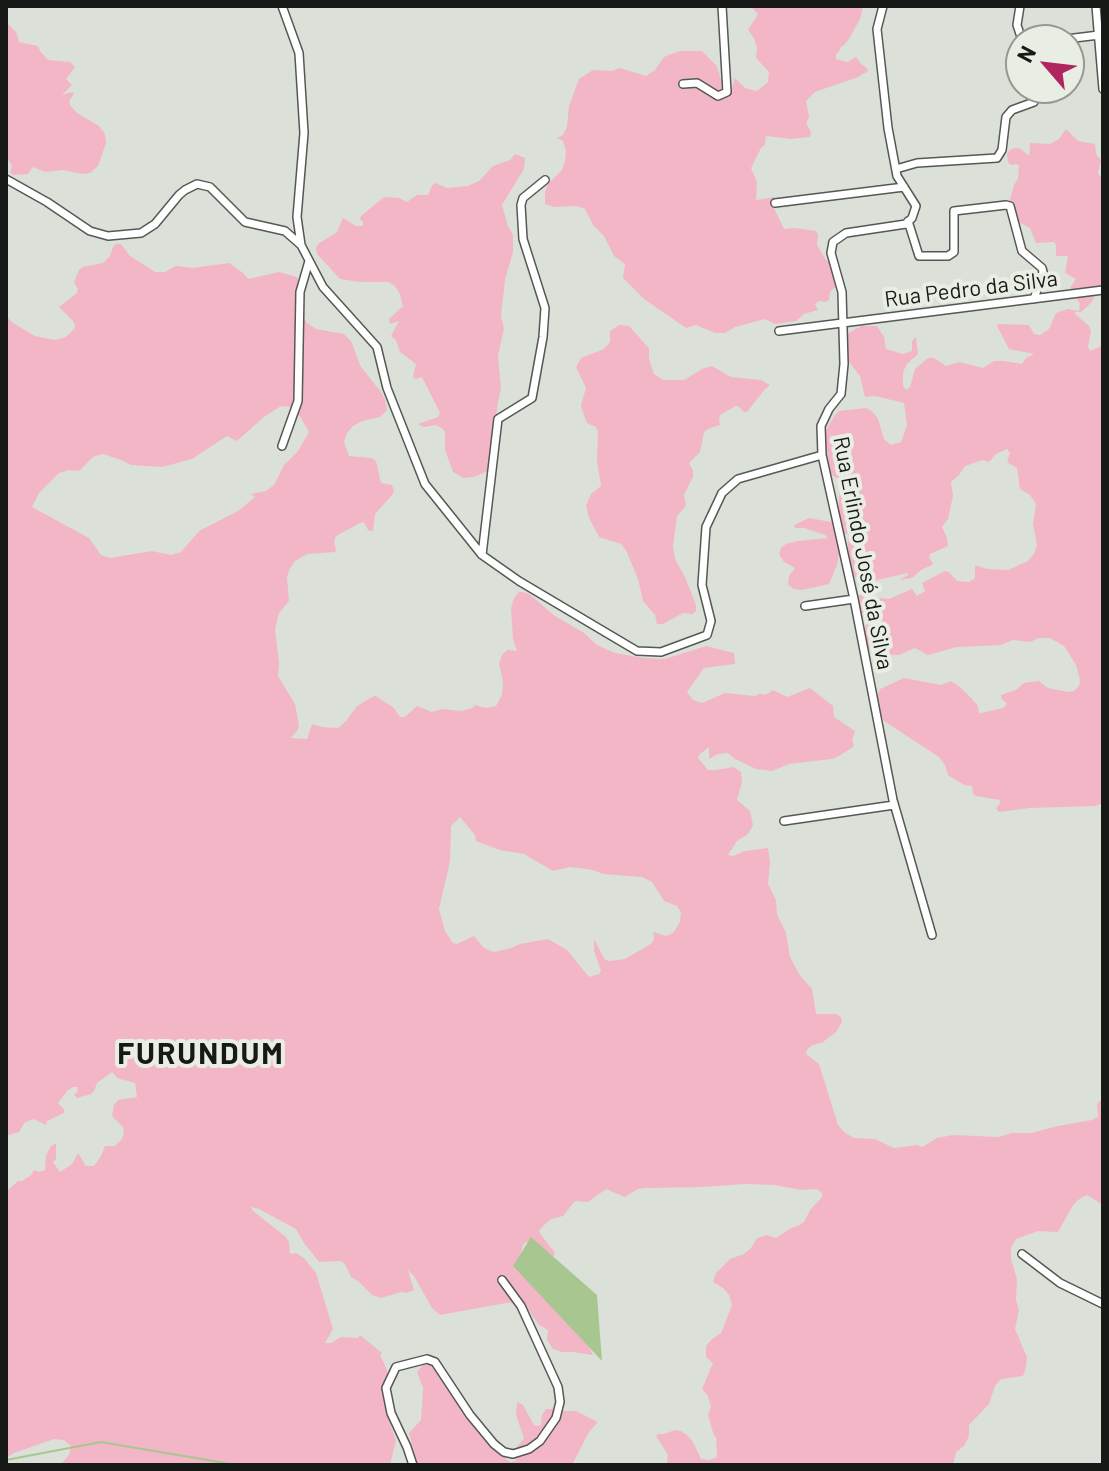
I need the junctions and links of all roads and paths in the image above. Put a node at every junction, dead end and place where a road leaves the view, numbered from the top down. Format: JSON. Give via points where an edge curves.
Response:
{"nodes":[{"id":1,"x":282,"y":6,"type":"edge"},
{"id":2,"x":722,"y":6,"type":"edge"},
{"id":3,"x":883,"y":6,"type":"edge"},
{"id":4,"x":1096,"y":6,"type":"edge"},
{"id":5,"x":1099,"y":35,"type":"junction"},
{"id":6,"x":1085,"y":37,"type":"edge"},
{"id":7,"x":683,"y":84,"type":"dead end"},
{"id":8,"x":1103,"y":89,"type":"edge"},
{"id":9,"x":1028,"y":104,"type":"edge"},
{"id":10,"x":896,"y":169,"type":"junction"},
{"id":11,"x":6,"y":179,"type":"edge"},
{"id":12,"x":545,"y":180,"type":"dead end"},
{"id":13,"x":904,"y":187,"type":"junction"},
{"id":14,"x":775,"y":203,"type":"dead end"},
{"id":15,"x":908,"y":221,"type":"junction"},
{"id":16,"x":301,"y":245,"type":"junction"},
{"id":17,"x":309,"y":261,"type":"junction"},
{"id":18,"x":1103,"y":290,"type":"edge"},
{"id":19,"x":1034,"y":299,"type":"junction"},
{"id":20,"x":843,"y":322,"type":"junction"},
{"id":21,"x":779,"y":331,"type":"dead end"},
{"id":22,"x":282,"y":446,"type":"dead end"},
{"id":23,"x":822,"y":455,"type":"junction"},
{"id":24,"x":482,"y":555,"type":"junction"},
{"id":25,"x":854,"y":599,"type":"junction"},
{"id":26,"x":805,"y":606,"type":"dead end"},
{"id":27,"x":894,"y":805,"type":"junction"},
{"id":28,"x":784,"y":821,"type":"dead end"},
{"id":29,"x":932,"y":935,"type":"dead end"},
{"id":30,"x":1022,"y":1254,"type":"dead end"},
{"id":31,"x":502,"y":1280,"type":"dead end"},
{"id":32,"x":1103,"y":1304,"type":"edge"},
{"id":33,"x":413,"y":1465,"type":"edge"}],
"edges":[{"from":1,"to":16,"type":"street","via":[[299,53],[304,133],[297,217]]},
{"from":2,"to":7,"type":"street","via":[[727,92],[718,96],[697,83]]},
{"from":3,"to":10,"type":"street","via":[[877,29]]},
{"from":4,"to":5,"type":"street"},
{"from":5,"to":6,"type":"street"},
{"from":5,"to":8,"type":"street"},
{"from":9,"to":10,"type":"street","via":[[1006,117],[997,158]]},
{"from":10,"to":13,"type":"street"},
{"from":11,"to":16,"type":"street","via":[[90,231],[108,236],[141,233],[197,184],[210,187],[245,222],[285,231]]},
{"from":12,"to":24,"type":"street","via":[[521,205],[523,239],[545,308],[543,337],[532,398],[498,419]]},
{"from":13,"to":14,"type":"street"},
{"from":13,"to":15,"type":"street","via":[[916,206]]},
{"from":15,"to":19,"type":"street","via":[[919,256],[948,256],[954,252],[954,211],[1008,205],[1022,251],[1042,268]]},
{"from":15,"to":20,"type":"street","name":"Rua Erlindo José da Silva","via":[[846,233],[833,242]]},
{"from":16,"to":17,"type":"street"},
{"from":17,"to":22,"type":"street","via":[[300,292],[298,401]]},
{"from":17,"to":24,"type":"street","via":[[323,287],[377,347],[387,388],[425,484]]},
{"from":18,"to":19,"type":"street","name":"Rua Pedro da Silva"},
{"from":19,"to":20,"type":"street","name":"Rua Pedro da Silva"},
{"from":20,"to":21,"type":"street","name":"Rua Pedro da Silva"},
{"from":20,"to":23,"type":"street","name":"Rua Erlindo José da Silva","via":[[841,394],[821,426]]},
{"from":23,"to":24,"type":"street","via":[[738,479],[722,493],[706,527],[702,585],[711,621],[707,635],[661,652],[637,651]]},
{"from":23,"to":25,"type":"street","name":"Rua Erlindo José da Silva"},
{"from":25,"to":26,"type":"street"},
{"from":25,"to":27,"type":"street","name":"Rua Erlindo José da Silva"},
{"from":27,"to":28,"type":"street"},
{"from":27,"to":29,"type":"street","name":"Rua Erlindo José da Silva"},
{"from":30,"to":32,"type":"street","via":[[1060,1283]]},
{"from":31,"to":33,"type":"street","via":[[521,1306],[558,1387],[556,1418],[529,1449],[504,1452],[470,1415],[435,1362],[396,1367],[386,1388]]}]}
